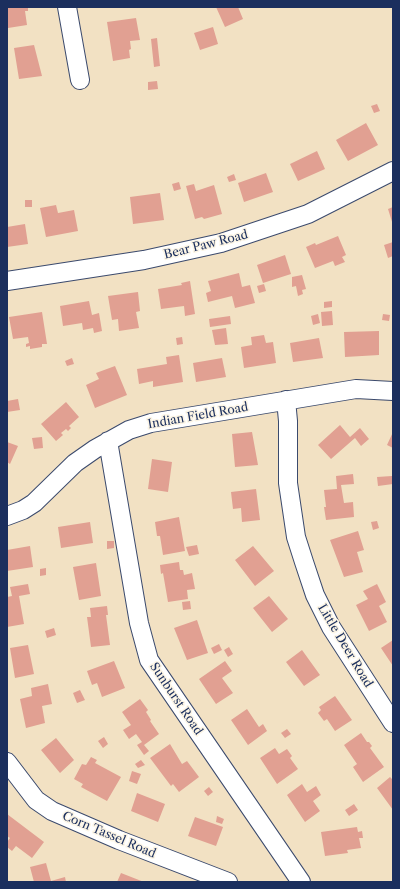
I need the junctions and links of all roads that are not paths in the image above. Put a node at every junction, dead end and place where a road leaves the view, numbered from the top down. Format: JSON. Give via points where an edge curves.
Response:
{"nodes":[{"id":1,"x":67,"y":7,"type":"edge"},
{"id":2,"x":80,"y":80,"type":"dead end"},
{"id":3,"x":393,"y":171,"type":"edge"},
{"id":4,"x":7,"y":281,"type":"edge"},
{"id":5,"x":393,"y":391,"type":"edge"},
{"id":6,"x":286,"y":400,"type":"junction"},
{"id":7,"x":108,"y":441,"type":"junction"},
{"id":8,"x":7,"y":516,"type":"edge"},
{"id":9,"x":393,"y":723,"type":"edge"},
{"id":10,"x":7,"y":762,"type":"edge"},
{"id":11,"x":228,"y":882,"type":"edge"},
{"id":12,"x":301,"y":882,"type":"edge"}],
"edges":[{"from":1,"to":2,"type":"street"},
{"from":3,"to":4,"type":"street","name":"Bear Paw Road","via":[[308,214],[221,243],[144,260]]},
{"from":5,"to":6,"type":"street","name":"Indian Field Road","via":[[356,389]]},
{"from":6,"to":7,"type":"street","name":"Indian Field Road","via":[[151,423],[129,430]]},
{"from":6,"to":9,"type":"street","name":"Little Deer Road","via":[[288,483],[296,537],[304,562],[315,595],[331,627]]},
{"from":7,"to":8,"type":"street","name":"Indian Field Road","via":[[76,463],[34,503]]},
{"from":7,"to":12,"type":"street","name":"Sunburst Road","via":[[139,623],[149,660]]},
{"from":10,"to":11,"type":"street","name":"Corn Tassel Road","via":[[36,800],[52,811]]}]}
